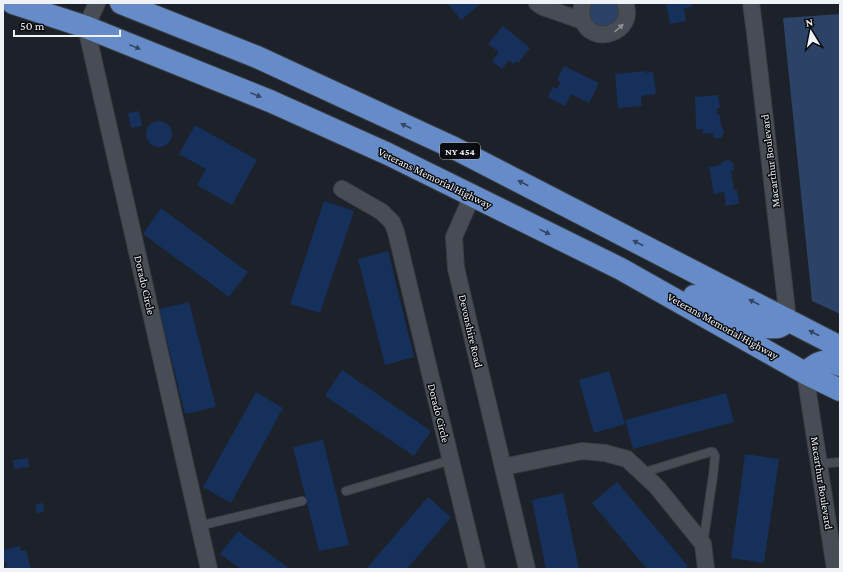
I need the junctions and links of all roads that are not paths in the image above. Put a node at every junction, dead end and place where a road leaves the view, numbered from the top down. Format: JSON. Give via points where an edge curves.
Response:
{"nodes":[{"id":1,"x":12,"y":3,"type":"edge"},
{"id":2,"x":97,"y":3,"type":"edge"},
{"id":3,"x":121,"y":3,"type":"edge"},
{"id":4,"x":536,"y":3,"type":"edge"},
{"id":5,"x":583,"y":3,"type":"edge"},
{"id":6,"x":625,"y":3,"type":"edge"},
{"id":7,"x":751,"y":3,"type":"edge"},
{"id":8,"x":583,"y":21,"type":"junction"},
{"id":9,"x":86,"y":27,"type":"junction"},
{"id":10,"x":342,"y":189,"type":"dead end"},
{"id":11,"x":472,"y":196,"type":"junction"},
{"id":12,"x":578,"y":248,"type":"junction"},
{"id":13,"x":788,"y":320,"type":"junction"},
{"id":14,"x":840,"y":347,"type":"edge"},
{"id":15,"x":840,"y":364,"type":"edge"},
{"id":16,"x":805,"y":373,"type":"junction"},
{"id":17,"x":840,"y":390,"type":"edge"},
{"id":18,"x":451,"y":460,"type":"junction"},
{"id":19,"x":840,"y":462,"type":"edge"},
{"id":20,"x":819,"y":464,"type":"junction"},
{"id":21,"x":503,"y":467,"type":"junction"},
{"id":22,"x":642,"y":473,"type":"junction"},
{"id":23,"x":346,"y":491,"type":"dead end"},
{"id":24,"x":302,"y":501,"type":"dead end"},
{"id":25,"x":199,"y":526,"type":"junction"},
{"id":26,"x":703,"y":544,"type":"junction"},
{"id":27,"x":209,"y":569,"type":"edge"},
{"id":28,"x":477,"y":569,"type":"edge"},
{"id":29,"x":527,"y":569,"type":"edge"},
{"id":30,"x":706,"y":569,"type":"edge"},
{"id":31,"x":835,"y":569,"type":"edge"}],
"edges":[{"from":1,"to":9,"type":"highway","name":"Veterans Memorial Highway"},
{"from":2,"to":9,"type":"street"},
{"from":13,"to":3,"type":"highway","number":"NY 454","one_way":true,"via":[[454,148],[257,57]]},
{"from":4,"to":8,"type":"street"},
{"from":5,"to":8,"type":"street"},
{"from":8,"to":6,"type":"street","one_way":true,"via":[[593,32],[600,35],[615,32],[625,21]]},
{"from":7,"to":13,"type":"street","name":"Macarthur Boulevard"},
{"from":9,"to":11,"type":"highway","name":"Veterans Memorial Highway","one_way":true,"via":[[270,101],[388,154]]},
{"from":9,"to":25,"type":"street","name":"Dorado Circle"},
{"from":10,"to":18,"type":"street","name":"Dorado Circle","via":[[382,212],[392,222]]},
{"from":11,"to":12,"type":"highway","name":"Veterans Memorial Highway","one_way":true},
{"from":11,"to":21,"type":"street","name":"Devonshire Road","via":[[454,237],[456,268]]},
{"from":12,"to":13,"type":"highway","via":[[767,327],[781,327]]},
{"from":12,"to":16,"type":"highway","name":"Veterans Memorial Highway","via":[[621,269]]},
{"from":14,"to":13,"type":"highway","number":"NY 454","one_way":true},
{"from":15,"to":16,"type":"highway","via":[[822,362],[813,365]]},
{"from":16,"to":17,"type":"highway","name":"Veterans Memorial Highway"},
{"from":16,"to":20,"type":"street","name":"Macarthur Boulevard"},
{"from":18,"to":23,"type":"lane"},
{"from":18,"to":28,"type":"street","name":"Dorado Circle"},
{"from":19,"to":20,"type":"lane"},
{"from":20,"to":31,"type":"street","name":"Macarthur Boulevard"},
{"from":21,"to":22,"type":"street","via":[[582,450],[627,458]]},
{"from":21,"to":29,"type":"street","name":"Devonshire Road"},
{"from":22,"to":26,"type":"street","via":[[657,487]]},
{"from":22,"to":26,"type":"lane","via":[[713,452],[713,476]]},
{"from":24,"to":25,"type":"lane"},
{"from":25,"to":27,"type":"street","name":"Dorado Circle"},
{"from":26,"to":30,"type":"street"}]}
